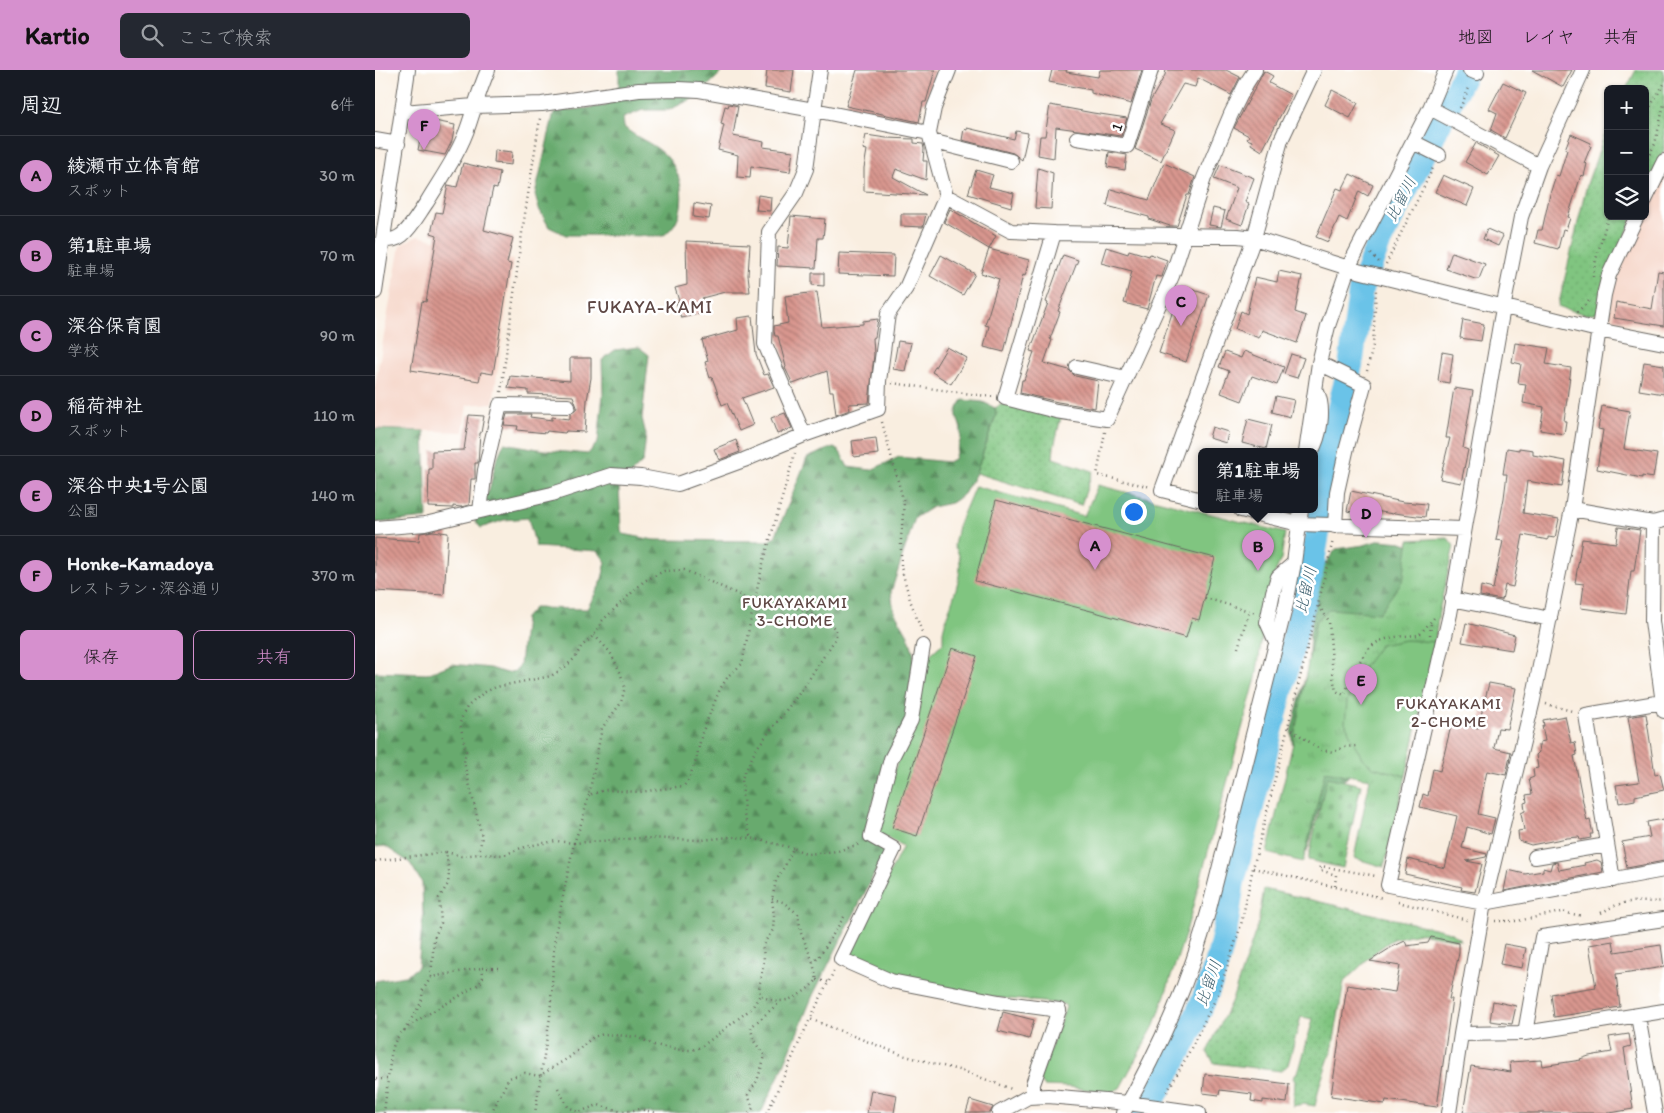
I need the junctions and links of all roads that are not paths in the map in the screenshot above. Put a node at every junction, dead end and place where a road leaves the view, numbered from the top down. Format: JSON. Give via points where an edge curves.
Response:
{"nodes":[{"id":1,"x":409,"y":70,"type":"edge"},
{"id":2,"x":488,"y":70,"type":"edge"},
{"id":3,"x":820,"y":70,"type":"edge"},
{"id":4,"x":949,"y":70,"type":"edge"},
{"id":5,"x":1151,"y":70,"type":"edge"},
{"id":6,"x":1255,"y":70,"type":"edge"},
{"id":7,"x":1314,"y":70,"type":"edge"},
{"id":8,"x":1445,"y":70,"type":"edge"},
{"id":9,"x":1583,"y":70,"type":"edge"},
{"id":10,"x":474,"y":106,"type":"junction"},
{"id":11,"x":815,"y":110,"type":"junction"},
{"id":12,"x":1433,"y":110,"type":"junction"},
{"id":13,"x":403,"y":112,"type":"junction"},
{"id":14,"x":930,"y":137,"type":"junction"},
{"id":15,"x":1077,"y":138,"type":"dead end"},
{"id":16,"x":375,"y":140,"type":"edge"},
{"id":17,"x":398,"y":144,"type":"junction"},
{"id":18,"x":1416,"y":144,"type":"junction"},
{"id":19,"x":1439,"y":155,"type":"road end"},
{"id":20,"x":1664,"y":161,"type":"edge"},
{"id":21,"x":1011,"y":162,"type":"dead end"},
{"id":22,"x":1539,"y":166,"type":"junction"},
{"id":23,"x":1660,"y":179,"type":"edge"},
{"id":24,"x":1649,"y":194,"type":"edge"},
{"id":25,"x":946,"y":196,"type":"junction"},
{"id":26,"x":1635,"y":220,"type":"edge"},
{"id":27,"x":1054,"y":233,"type":"junction"},
{"id":28,"x":1185,"y":236,"type":"junction"},
{"id":29,"x":1254,"y":238,"type":"junction"},
{"id":30,"x":384,"y":240,"type":"junction"},
{"id":31,"x":1353,"y":270,"type":"junction"},
{"id":32,"x":375,"y":292,"type":"edge"},
{"id":33,"x":1503,"y":307,"type":"junction"},
{"id":34,"x":1598,"y":330,"type":"junction"},
{"id":35,"x":1664,"y":343,"type":"edge"},
{"id":36,"x":1319,"y":363,"type":"junction"},
{"id":37,"x":1077,"y":367,"type":"dead end"},
{"id":38,"x":1126,"y":378,"type":"junction"},
{"id":39,"x":1315,"y":387,"type":"junction"},
{"id":40,"x":568,"y":406,"type":"dead end"},
{"id":41,"x":804,"y":435,"type":"junction"},
{"id":42,"x":1307,"y":448,"type":"edge"},
{"id":43,"x":1313,"y":448,"type":"edge"},
{"id":44,"x":1198,"y":499,"type":"edge"},
{"id":45,"x":1572,"y":509,"type":"junction"},
{"id":46,"x":480,"y":511,"type":"junction"},
{"id":47,"x":1255,"y":513,"type":"edge"},
{"id":48,"x":1302,"y":513,"type":"edge"},
{"id":49,"x":1658,"y":521,"type":"edge"},
{"id":50,"x":1306,"y":524,"type":"junction"},
{"id":51,"x":1331,"y":526,"type":"junction"},
{"id":52,"x":375,"y":528,"type":"edge"},
{"id":53,"x":1464,"y":529,"type":"junction"},
{"id":54,"x":1452,"y":599,"type":"junction"},
{"id":55,"x":1550,"y":619,"type":"junction"},
{"id":56,"x":923,"y":646,"type":"road end"},
{"id":57,"x":1663,"y":706,"type":"edge"},
{"id":58,"x":1607,"y":845,"type":"junction"},
{"id":59,"x":1535,"y":857,"type":"dead end"},
{"id":60,"x":1664,"y":870,"type":"edge"},
{"id":61,"x":1613,"y":880,"type":"junction"},
{"id":62,"x":1484,"y":903,"type":"junction"},
{"id":63,"x":1664,"y":919,"type":"edge"},
{"id":64,"x":1664,"y":1011,"type":"edge"},
{"id":65,"x":1637,"y":1016,"type":"junction"},
{"id":66,"x":1525,"y":1033,"type":"junction"},
{"id":67,"x":1461,"y":1034,"type":"junction"},
{"id":68,"x":1031,"y":1097,"type":"junction"},
{"id":69,"x":1129,"y":1107,"type":"edge"},
{"id":70,"x":999,"y":1113,"type":"edge"},
{"id":71,"x":1199,"y":1113,"type":"edge"},
{"id":72,"x":1449,"y":1113,"type":"edge"},
{"id":73,"x":1655,"y":1113,"type":"edge"}],
"edges":[{"from":1,"to":13,"type":"street"},
{"from":2,"to":10,"type":"street"},
{"from":3,"to":11,"type":"street"},
{"from":4,"to":14,"type":"street","via":[[934,108]]},
{"from":5,"to":15,"type":"street","name":"1","via":[[1127,146]]},
{"from":6,"to":28,"type":"street","via":[[1231,114],[1204,178]]},
{"from":7,"to":29,"type":"street","via":[[1283,135]]},
{"from":8,"to":12,"type":"street"},
{"from":9,"to":22,"type":"street"},
{"from":10,"to":11,"type":"street","via":[[542,104],[639,90],[678,89]]},
{"from":10,"to":13,"type":"street"},
{"from":10,"to":30,"type":"street","via":[[458,151],[414,221],[395,240]]},
{"from":11,"to":14,"type":"street"},
{"from":11,"to":41,"type":"street","via":[[806,169],[796,193],[769,232],[765,344]]},
{"from":12,"to":18,"type":"street"},
{"from":12,"to":22,"type":"street"},
{"from":13,"to":17,"type":"street"},
{"from":14,"to":21,"type":"street"},
{"from":14,"to":25,"type":"street"},
{"from":16,"to":17,"type":"street"},
{"from":17,"to":30,"type":"street"},
{"from":18,"to":19,"type":"street"},
{"from":18,"to":31,"type":"street"},
{"from":20,"to":23,"type":"street"},
{"from":22,"to":33,"type":"street","via":[[1521,218]]},
{"from":23,"to":24,"type":"street"},
{"from":25,"to":27,"type":"street","via":[[1011,231]]},
{"from":25,"to":41,"type":"street","via":[[906,288],[888,314],[878,409]]},
{"from":26,"to":34,"type":"street","via":[[1598,297]]},
{"from":27,"to":28,"type":"street"},
{"from":27,"to":38,"type":"street","via":[[1005,398],[1107,419]]},
{"from":28,"to":29,"type":"street"},
{"from":28,"to":38,"type":"street"},
{"from":29,"to":31,"type":"street"},
{"from":29,"to":44,"type":"street","via":[[1162,490]]},
{"from":30,"to":32,"type":"street"},
{"from":31,"to":33,"type":"street","via":[[1380,273]]},
{"from":31,"to":36,"type":"street","via":[[1328,326]]},
{"from":33,"to":34,"type":"street"},
{"from":33,"to":53,"type":"street"},
{"from":34,"to":35,"type":"street"},
{"from":34,"to":45,"type":"street"},
{"from":36,"to":39,"type":"street"},
{"from":36,"to":51,"type":"street","via":[[1360,383]]},
{"from":37,"to":38,"type":"street"},
{"from":39,"to":42,"type":"street"},
{"from":39,"to":43,"type":"street","via":[[1321,401],[1317,442]]},
{"from":40,"to":46,"type":"street","via":[[500,405],[485,470]]},
{"from":41,"to":46,"type":"street","via":[[678,484],[611,475],[552,494]]},
{"from":45,"to":49,"type":"street"},
{"from":45,"to":55,"type":"street"},
{"from":46,"to":52,"type":"street","via":[[425,524]]},
{"from":47,"to":50,"type":"street"},
{"from":48,"to":50,"type":"street"},
{"from":49,"to":57,"type":"street","via":[[1652,621]]},
{"from":50,"to":51,"type":"street"},
{"from":50,"to":69,"type":"street","via":[[1195,957],[1181,997]]},
{"from":51,"to":53,"type":"street"},
{"from":53,"to":54,"type":"street"},
{"from":54,"to":55,"type":"street"},
{"from":54,"to":62,"type":"street","via":[[1388,885]]},
{"from":55,"to":62,"type":"street"},
{"from":56,"to":68,"type":"street","via":[[911,720],[891,759],[871,836],[894,849],[841,959],[891,981],[1059,1010]]},
{"from":57,"to":58,"type":"street","via":[[1586,715]]},
{"from":58,"to":59,"type":"street"},
{"from":58,"to":61,"type":"street"},
{"from":60,"to":61,"type":"street"},
{"from":61,"to":62,"type":"street"},
{"from":62,"to":67,"type":"street"},
{"from":63,"to":66,"type":"street","via":[[1542,938]]},
{"from":64,"to":65,"type":"street"},
{"from":65,"to":66,"type":"street"},
{"from":65,"to":73,"type":"street"},
{"from":66,"to":67,"type":"street"},
{"from":67,"to":72,"type":"street"},
{"from":68,"to":69,"type":"street","via":[[1048,1096]]},
{"from":68,"to":70,"type":"street"},
{"from":69,"to":71,"type":"street"}]}
